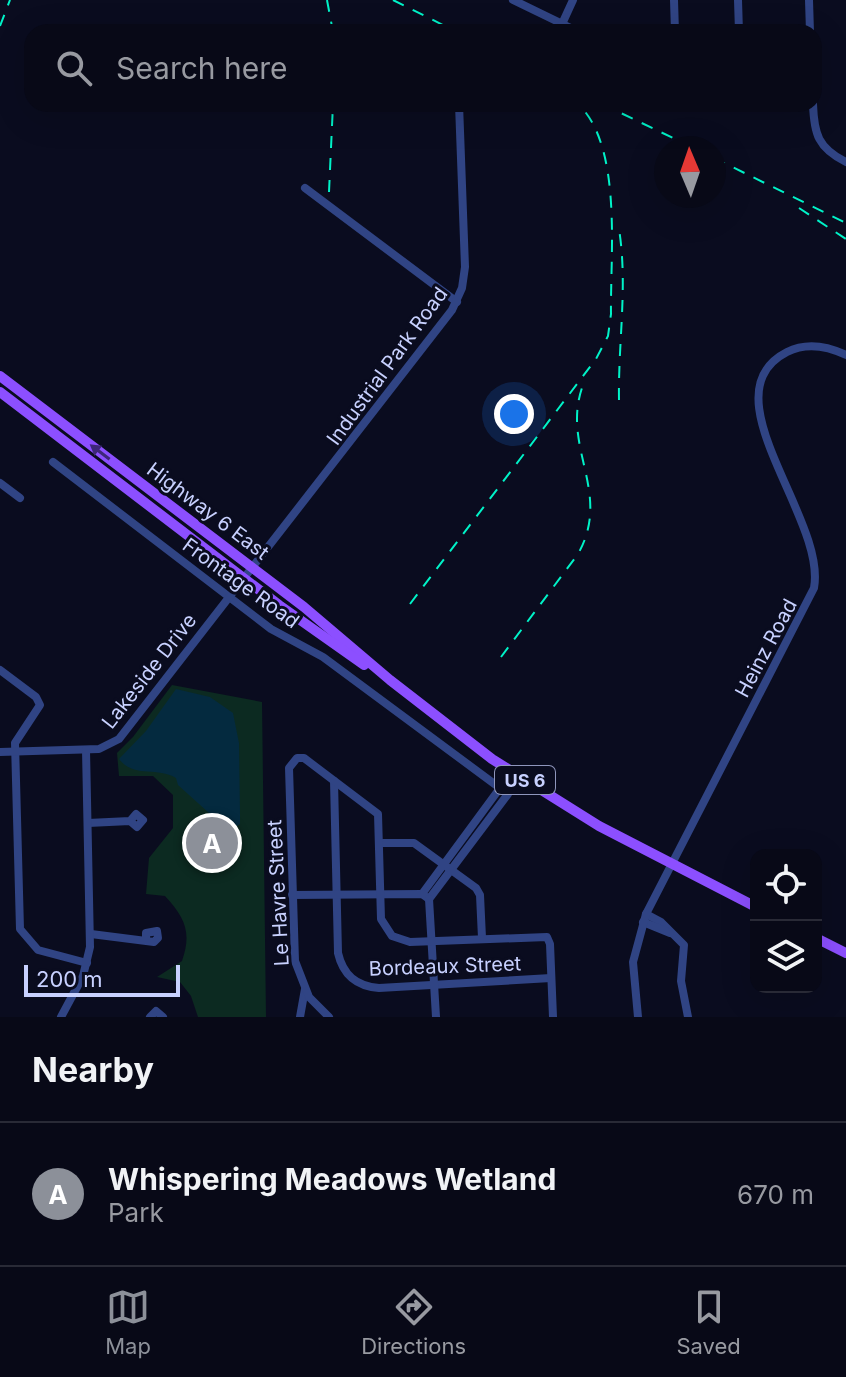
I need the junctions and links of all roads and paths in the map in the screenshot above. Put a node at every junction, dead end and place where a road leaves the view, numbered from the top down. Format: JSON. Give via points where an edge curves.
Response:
{"nodes":[{"id":1,"x":513,"y":0,"type":"edge"},
{"id":2,"x":573,"y":0,"type":"edge"},
{"id":3,"x":674,"y":0,"type":"edge"},
{"id":4,"x":738,"y":0,"type":"edge"},
{"id":5,"x":809,"y":0,"type":"edge"},
{"id":6,"x":562,"y":24,"type":"joint"},
{"id":7,"x":675,"y":24,"type":"edge"},
{"id":8,"x":739,"y":24,"type":"edge"},
{"id":9,"x":810,"y":24,"type":"edge"},
{"id":10,"x":459,"y":112,"type":"edge"},
{"id":11,"x":814,"y":112,"type":"edge"},
{"id":12,"x":846,"y":162,"type":"edge"},
{"id":13,"x":305,"y":188,"type":"dead end"},
{"id":14,"x":457,"y":302,"type":"junction"},
{"id":15,"x":846,"y":355,"type":"edge"},
{"id":16,"x":0,"y":376,"type":"edge"},
{"id":17,"x":0,"y":392,"type":"edge"},
{"id":18,"x":53,"y":462,"type":"dead end"},
{"id":19,"x":0,"y":483,"type":"edge"},
{"id":20,"x":20,"y":498,"type":"dead end"},
{"id":21,"x":251,"y":567,"type":"junction"},
{"id":22,"x":243,"y":577,"type":"junction"},
{"id":23,"x":228,"y":596,"type":"junction"},
{"id":24,"x":0,"y":670,"type":"edge"},
{"id":25,"x":390,"y":680,"type":"junction"},
{"id":26,"x":464,"y":738,"type":"junction"},
{"id":27,"x":86,"y":750,"type":"junction"},
{"id":28,"x":0,"y":752,"type":"edge"},
{"id":29,"x":15,"y":752,"type":"junction"},
{"id":30,"x":452,"y":755,"type":"junction"},
{"id":31,"x":334,"y":781,"type":"junction"},
{"id":32,"x":500,"y":788,"type":"junction"},
{"id":33,"x":130,"y":821,"type":"dead end"},
{"id":34,"x":88,"y":823,"type":"junction"},
{"id":35,"x":379,"y":843,"type":"junction"},
{"id":36,"x":670,"y":864,"type":"junction"},
{"id":37,"x":447,"y":867,"type":"junction"},
{"id":38,"x":380,"y":894,"type":"junction"},
{"id":39,"x":292,"y":895,"type":"junction"},
{"id":40,"x":337,"y":895,"type":"junction"},
{"id":41,"x":426,"y":896,"type":"junction"},
{"id":42,"x":750,"y":904,"type":"edge"},
{"id":43,"x":644,"y":918,"type":"junction"},
{"id":44,"x":91,"y":934,"type":"junction"},
{"id":45,"x":482,"y":938,"type":"junction"},
{"id":46,"x":432,"y":940,"type":"junction"},
{"id":47,"x":146,"y":941,"type":"dead end"},
{"id":48,"x":822,"y":941,"type":"edge"},
{"id":49,"x":846,"y":953,"type":"edge"},
{"id":50,"x":87,"y":963,"type":"junction"},
{"id":51,"x":551,"y":978,"type":"junction"},
{"id":52,"x":434,"y":985,"type":"junction"},
{"id":53,"x":305,"y":989,"type":"junction"},
{"id":54,"x":61,"y":1017,"type":"edge"},
{"id":55,"x":150,"y":1017,"type":"edge"},
{"id":56,"x":163,"y":1017,"type":"edge"},
{"id":57,"x":300,"y":1017,"type":"edge"},
{"id":58,"x":329,"y":1017,"type":"edge"},
{"id":59,"x":436,"y":1017,"type":"edge"},
{"id":60,"x":553,"y":1017,"type":"edge"},
{"id":61,"x":638,"y":1017,"type":"edge"},
{"id":62,"x":688,"y":1017,"type":"edge"}],
"edges":[{"from":1,"to":6,"type":"street"},
{"from":2,"to":6,"type":"street"},
{"from":3,"to":7,"type":"street"},
{"from":4,"to":8,"type":"street"},
{"from":5,"to":9,"type":"street"},
{"from":10,"to":14,"type":"street","name":"Industrial Park Road","via":[[465,267]]},
{"from":11,"to":12,"type":"street","via":[[818,141]]},
{"from":13,"to":14,"type":"street"},
{"from":14,"to":21,"type":"street","name":"Industrial Park Road"},
{"from":15,"to":36,"type":"street","name":"Heinz Road","via":[[820,346],[794,349],[772,362],[759,385],[759,418],[811,541],[816,579],[807,606]]},
{"from":21,"to":16,"type":"main road","name":"Highway 6 East","number":"US 6","one_way":true},
{"from":17,"to":22,"type":"main road","name":"Highway 6 East","number":"US 6"},
{"from":18,"to":23,"type":"street","name":"Frontage Road"},
{"from":19,"to":20,"type":"street"},
{"from":21,"to":22,"type":"street","name":"Lakeside Drive"},
{"from":21,"to":25,"type":"main road","name":"Highway 6 East","number":"US 6"},
{"from":22,"to":23,"type":"street","name":"Lakeside Drive"},
{"from":22,"to":25,"type":"main road","name":"Highway 6 East","number":"US 6"},
{"from":23,"to":27,"type":"street","name":"Lakeside Drive","via":[[125,732],[105,747]]},
{"from":23,"to":30,"type":"street","name":"Frontage Road","via":[[271,629],[323,657]]},
{"from":24,"to":29,"type":"street","via":[[40,701],[16,737]]},
{"from":25,"to":26,"type":"main road","name":"Highway 6 East","number":"US 6"},
{"from":26,"to":30,"type":"street"},
{"from":26,"to":36,"type":"main road","name":"Highway 6 East","number":"US 6","via":[[569,808]]},
{"from":27,"to":29,"type":"street","name":"Lakeside Drive"},
{"from":27,"to":34,"type":"street"},
{"from":28,"to":29,"type":"street","name":"Lakeside Drive"},
{"from":29,"to":50,"type":"street","via":[[20,929],[38,950]]},
{"from":30,"to":32,"type":"street","name":"Frontage Road"},
{"from":31,"to":35,"type":"street","via":[[378,814]]},
{"from":31,"to":39,"type":"street","name":"Le Havre Street","via":[[304,758],[295,759],[289,768]]},
{"from":31,"to":40,"type":"street","name":"Bordeaux Street"},
{"from":32,"to":37,"type":"street"},
{"from":32,"to":37,"type":"street","name":"Frontage Road","via":[[508,794]]},
{"from":33,"to":34,"type":"street"},
{"from":34,"to":44,"type":"street"},
{"from":35,"to":37,"type":"street","via":[[414,843]]},
{"from":35,"to":38,"type":"street"},
{"from":36,"to":42,"type":"main road","name":"Highway 6 East","number":"US 6"},
{"from":36,"to":43,"type":"street","name":"Heinz Road"},
{"from":37,"to":41,"type":"street"},
{"from":37,"to":45,"type":"street","via":[[478,892]]},
{"from":38,"to":40,"type":"street"},
{"from":38,"to":41,"type":"street"},
{"from":38,"to":46,"type":"street","via":[[381,919],[389,933],[405,941]]},
{"from":39,"to":40,"type":"street"},
{"from":39,"to":53,"type":"street","name":"Le Havre Street","via":[[295,961]]},
{"from":40,"to":52,"type":"street","name":"Bordeaux Street","via":[[338,953],[350,977],[374,987]]},
{"from":41,"to":46,"type":"street"},
{"from":43,"to":61,"type":"street","name":"Heinz Road","via":[[632,973]]},
{"from":43,"to":62,"type":"street","via":[[684,945],[682,989]]},
{"from":44,"to":47,"type":"street"},
{"from":44,"to":50,"type":"street"},
{"from":45,"to":46,"type":"street"},
{"from":45,"to":51,"type":"street","via":[[547,937]]},
{"from":46,"to":52,"type":"street"},
{"from":48,"to":49,"type":"main road"},
{"from":50,"to":54,"type":"street"},
{"from":51,"to":52,"type":"street","name":"Bordeaux Street"},
{"from":51,"to":60,"type":"street"},
{"from":52,"to":59,"type":"street"},
{"from":53,"to":57,"type":"street"},
{"from":53,"to":58,"type":"street","name":"Le Havre Street"},
{"from":55,"to":56,"type":"street","via":[[156,1011]]}]}
